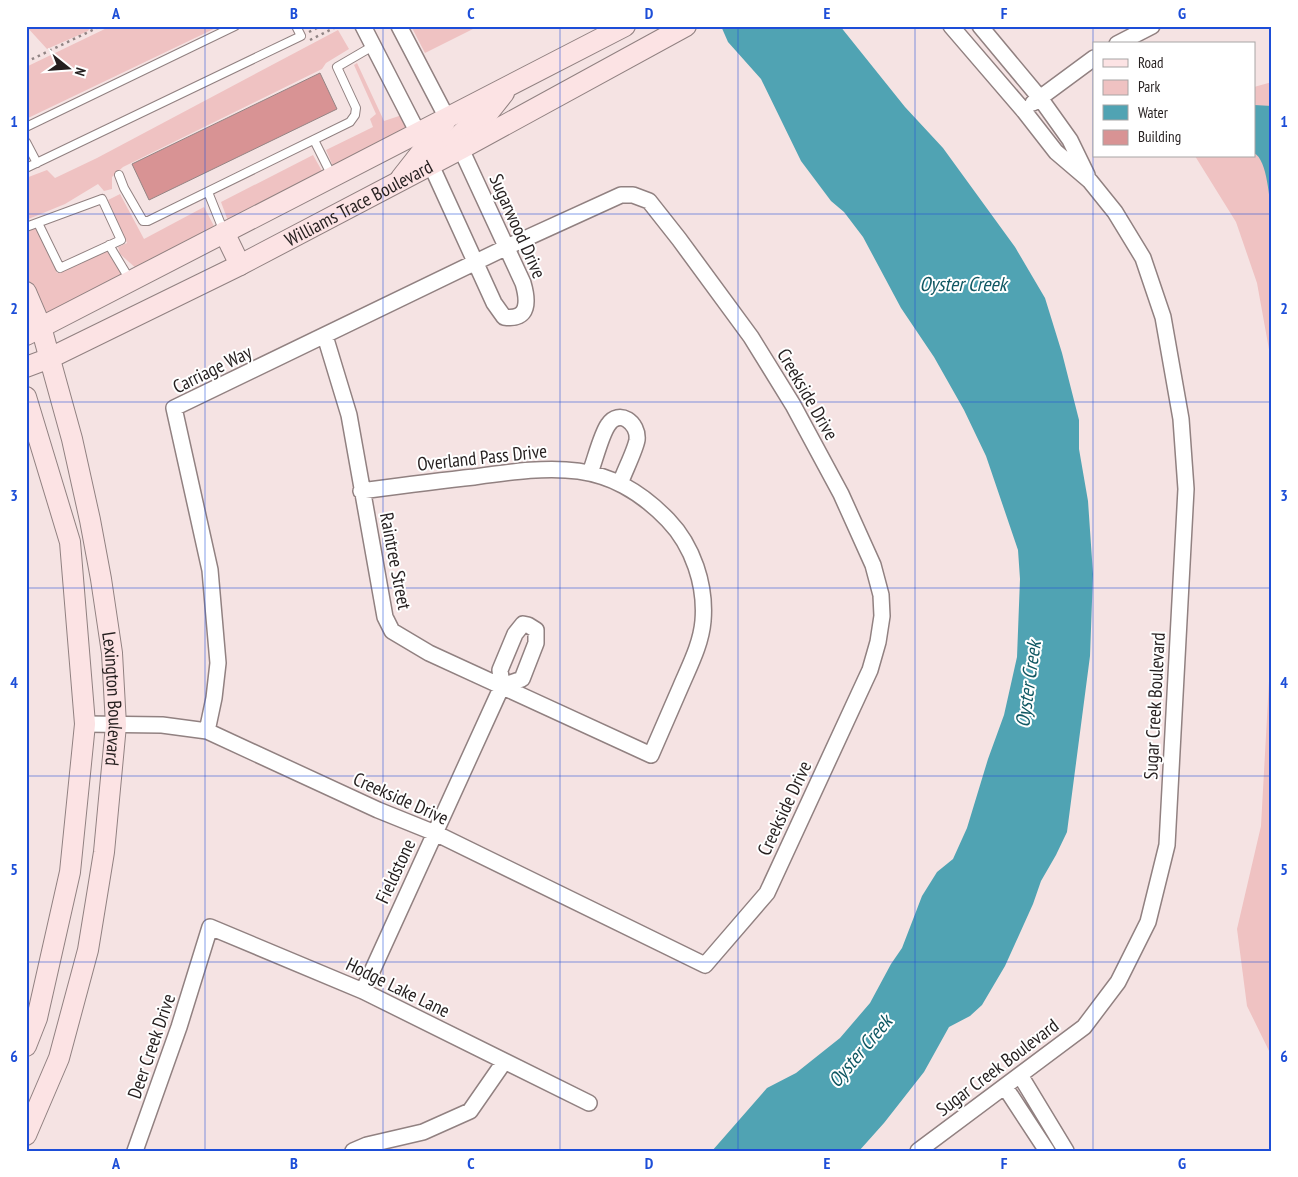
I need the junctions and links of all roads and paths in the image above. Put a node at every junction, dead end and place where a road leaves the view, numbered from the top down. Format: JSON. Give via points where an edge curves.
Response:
{"nodes":[{"id":1,"x":101,"y":26,"type":"edge"},
{"id":2,"x":235,"y":26,"type":"edge"},
{"id":3,"x":296,"y":26,"type":"edge"},
{"id":4,"x":321,"y":26,"type":"edge"},
{"id":5,"x":363,"y":26,"type":"edge"},
{"id":6,"x":399,"y":26,"type":"edge"},
{"id":7,"x":625,"y":26,"type":"edge"},
{"id":8,"x":686,"y":26,"type":"edge"},
{"id":9,"x":980,"y":26,"type":"edge"},
{"id":10,"x":1152,"y":26,"type":"edge"},
{"id":11,"x":953,"y":27,"type":"edge"},
{"id":12,"x":301,"y":36,"type":"junction"},
{"id":13,"x":1121,"y":42,"type":"edge"},
{"id":14,"x":373,"y":46,"type":"junction"},
{"id":15,"x":1093,"y":59,"type":"edge"},
{"id":16,"x":26,"y":62,"type":"edge"},
{"id":17,"x":509,"y":87,"type":"junction"},
{"id":18,"x":1040,"y":98,"type":"junction"},
{"id":19,"x":1024,"y":110,"type":"junction"},
{"id":20,"x":447,"y":118,"type":"junction"},
{"id":21,"x":26,"y":127,"type":"edge"},
{"id":22,"x":418,"y":133,"type":"junction"},
{"id":23,"x":314,"y":140,"type":"junction"},
{"id":24,"x":26,"y":142,"type":"edge"},
{"id":25,"x":461,"y":149,"type":"junction"},
{"id":26,"x":37,"y":163,"type":"junction"},
{"id":27,"x":431,"y":165,"type":"junction"},
{"id":28,"x":26,"y":168,"type":"edge"},
{"id":29,"x":119,"y":175,"type":"dead end"},
{"id":30,"x":332,"y":177,"type":"junction"},
{"id":31,"x":1090,"y":181,"type":"junction"},
{"id":32,"x":398,"y":182,"type":"junction"},
{"id":33,"x":208,"y":192,"type":"junction"},
{"id":34,"x":38,"y":223,"type":"junction"},
{"id":35,"x":26,"y":227,"type":"edge"},
{"id":36,"x":224,"y":232,"type":"junction"},
{"id":37,"x":109,"y":245,"type":"junction"},
{"id":38,"x":507,"y":247,"type":"junction"},
{"id":39,"x":475,"y":263,"type":"junction"},
{"id":40,"x":240,"y":265,"type":"junction"},
{"id":41,"x":130,"y":281,"type":"junction"},
{"id":42,"x":26,"y":292,"type":"edge"},
{"id":43,"x":34,"y":331,"type":"edge"},
{"id":44,"x":325,"y":336,"type":"junction"},
{"id":45,"x":50,"y":358,"type":"junction"},
{"id":46,"x":26,"y":367,"type":"edge"},
{"id":47,"x":26,"y":397,"type":"edge"},
{"id":48,"x":590,"y":472,"type":"junction"},
{"id":49,"x":620,"y":484,"type":"junction"},
{"id":50,"x":361,"y":491,"type":"junction"},
{"id":51,"x":502,"y":686,"type":"junction"},
{"id":52,"x":85,"y":724,"type":"junction"},
{"id":53,"x":116,"y":725,"type":"junction"},
{"id":54,"x":207,"y":731,"type":"junction"},
{"id":55,"x":651,"y":755,"type":"joint"},
{"id":56,"x":435,"y":833,"type":"junction"},
{"id":57,"x":202,"y":953,"type":"joint"},
{"id":58,"x":363,"y":990,"type":"junction"},
{"id":59,"x":26,"y":1046,"type":"edge"},
{"id":60,"x":504,"y":1062,"type":"junction"},
{"id":61,"x":1020,"y":1075,"type":"junction"},
{"id":62,"x":1005,"y":1087,"type":"junction"},
{"id":63,"x":590,"y":1103,"type":"dead end"},
{"id":64,"x":26,"y":1135,"type":"edge"},
{"id":65,"x":134,"y":1151,"type":"edge"},
{"id":66,"x":354,"y":1151,"type":"edge"},
{"id":67,"x":918,"y":1151,"type":"edge"},
{"id":68,"x":1047,"y":1151,"type":"edge"},
{"id":69,"x":1066,"y":1151,"type":"edge"}],
"edges":[{"from":1,"to":16,"type":"path"},
{"from":2,"to":21,"type":"lane"},
{"from":3,"to":12,"type":"lane"},
{"from":4,"to":12,"type":"path"},
{"from":5,"to":14,"type":"street"},
{"from":6,"to":20,"type":"street"},
{"from":7,"to":17,"type":"main road","name":"Williams Trace Boulevard"},
{"from":8,"to":25,"type":"main road","name":"Williams Trace Boulevard"},
{"from":9,"to":18,"type":"street","name":"Sugar Creek Boulevard"},
{"from":10,"to":13,"type":"street"},
{"from":11,"to":19,"type":"street","name":"Sugar Creek Boulevard"},
{"from":12,"to":26,"type":"lane"},
{"from":14,"to":22,"type":"street"},
{"from":14,"to":23,"type":"lane","via":[[337,67],[356,108],[353,119]]},
{"from":15,"to":18,"type":"street"},
{"from":17,"to":20,"type":"main road","name":"Williams Trace Boulevard"},
{"from":17,"to":27,"type":"main road","via":[[489,112],[467,128]]},
{"from":18,"to":19,"type":"street"},
{"from":18,"to":31,"type":"street","name":"Sugar Creek Boulevard","via":[[1070,140]]},
{"from":19,"to":31,"type":"street","name":"Sugar Creek Boulevard","via":[[1056,152]]},
{"from":20,"to":22,"type":"main road","name":"Williams Trace Boulevard"},
{"from":20,"to":32,"type":"main road"},
{"from":22,"to":30,"type":"main road","name":"Williams Trace Boulevard"},
{"from":23,"to":30,"type":"lane"},
{"from":23,"to":33,"type":"lane"},
{"from":24,"to":26,"type":"lane"},
{"from":25,"to":27,"type":"main road","name":"Williams Trace Boulevard"},
{"from":25,"to":38,"type":"street","name":"Sugarwood Drive"},
{"from":26,"to":28,"type":"lane"},
{"from":27,"to":32,"type":"main road","name":"Williams Trace Boulevard"},
{"from":27,"to":39,"type":"street","name":"Sugarwood Drive"},
{"from":29,"to":33,"type":"lane","via":[[145,222]]},
{"from":30,"to":36,"type":"main road","name":"Williams Trace Boulevard"},
{"from":31,"to":61,"type":"street","name":"Sugar Creek Boulevard","via":[[1115,212],[1143,258],[1163,317],[1181,419],[1186,489],[1167,845],[1148,922],[1118,982],[1084,1027]]},
{"from":32,"to":40,"type":"main road","name":"Williams Trace Boulevard"},
{"from":33,"to":36,"type":"lane"},
{"from":34,"to":35,"type":"lane"},
{"from":34,"to":37,"type":"lane","via":[[60,268]]},
{"from":34,"to":37,"type":"lane","via":[[102,199],[121,240]]},
{"from":36,"to":40,"type":"main road"},
{"from":36,"to":41,"type":"main road","name":"Williams Trace Boulevard"},
{"from":37,"to":41,"type":"lane"},
{"from":38,"to":39,"type":"street","name":"Carriage Way"},
{"from":38,"to":39,"type":"street","name":"Sugarwood Drive","via":[[528,297],[527,305],[518,316],[504,316],[499,311]]},
{"from":38,"to":56,"type":"street","name":"Creekside Drive","via":[[621,196],[633,195],[649,201],[751,337],[797,413],[841,494],[873,565],[881,595],[882,616],[870,670],[767,893],[705,965]]},
{"from":39,"to":44,"type":"street","name":"Carriage Way"},
{"from":40,"to":45,"type":"main road","name":"Williams Trace Boulevard"},
{"from":41,"to":43,"type":"main road","name":"Williams Trace Boulevard"},
{"from":42,"to":43,"type":"main road","name":"Lexington Boulevard"},
{"from":43,"to":45,"type":"main road","name":"Lexington Boulevard"},
{"from":44,"to":50,"type":"street","name":"Raintree Street","via":[[349,414]]},
{"from":44,"to":54,"type":"street","name":"Carriage Way","via":[[174,408],[210,570],[218,663]]},
{"from":45,"to":46,"type":"main road","name":"Williams Trace Boulevard"},
{"from":45,"to":53,"type":"main road","name":"Lexington Boulevard","via":[[72,439],[101,579],[112,653]]},
{"from":47,"to":52,"type":"main road","name":"Lexington Boulevard","via":[[70,542]]},
{"from":48,"to":49,"type":"street","name":"Overland Pass Drive"},
{"from":48,"to":49,"type":"street","via":[[608,425],[622,417],[630,420],[637,440]]},
{"from":48,"to":50,"type":"street","name":"Overland Pass Drive","via":[[530,469]]},
{"from":49,"to":55,"type":"street","name":"Overland Pass Drive","via":[[642,497],[676,529],[692,555],[700,580],[703,622],[698,649]]},
{"from":50,"to":51,"type":"street","name":"Raintree Street","via":[[385,617],[392,631],[429,653]]},
{"from":51,"to":55,"type":"street","name":"Raintree Street"},
{"from":51,"to":56,"type":"street","name":"Fieldstone"},
{"from":52,"to":53,"type":"street","name":"Creekside Drive"},
{"from":52,"to":59,"type":"main road","name":"Lexington Boulevard","via":[[70,872],[37,1018]]},
{"from":53,"to":54,"type":"street","name":"Creekside Drive","via":[[162,725]]},
{"from":53,"to":64,"type":"main road","name":"Lexington Boulevard","via":[[104,852],[88,950],[59,1058]]},
{"from":54,"to":56,"type":"street","name":"Creekside Drive"},
{"from":56,"to":58,"type":"street","name":"Fieldstone"},
{"from":57,"to":58,"type":"street","name":"Hodge Lake Lane","via":[[210,927]]},
{"from":57,"to":65,"type":"street","name":"Deer Creek Drive"},
{"from":58,"to":60,"type":"street","name":"Hodge Lake Lane"},
{"from":60,"to":63,"type":"street","name":"Hodge Lake Lane"},
{"from":60,"to":66,"type":"street","via":[[470,1110],[423,1132]]},
{"from":61,"to":62,"type":"street","name":"Sugar Creek Boulevard"},
{"from":61,"to":69,"type":"street"},
{"from":62,"to":67,"type":"street","name":"Sugar Creek Boulevard"},
{"from":62,"to":68,"type":"street"}]}
